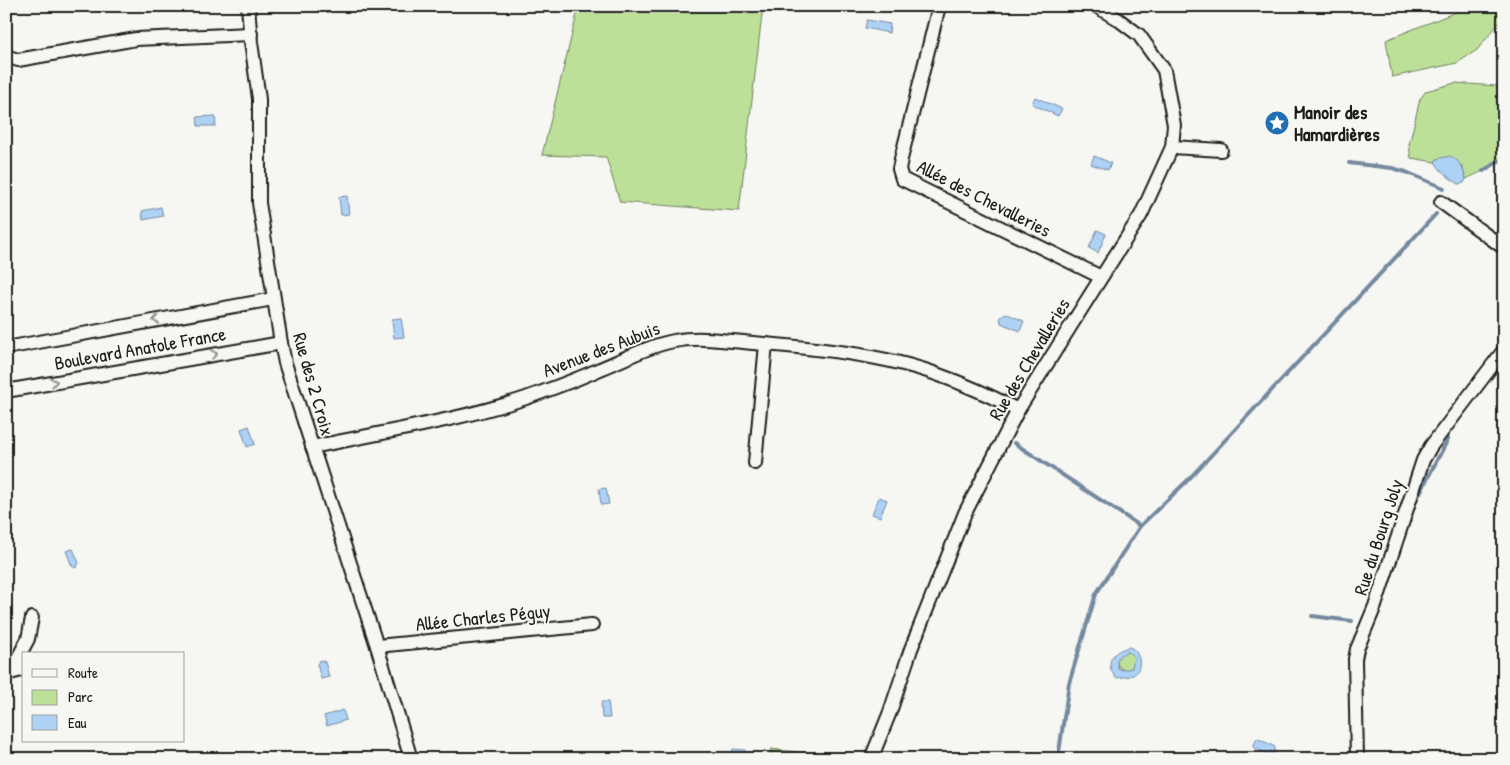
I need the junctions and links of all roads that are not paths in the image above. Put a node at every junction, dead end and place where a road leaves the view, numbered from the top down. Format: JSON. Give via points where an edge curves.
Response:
{"nodes":[{"id":1,"x":248,"y":6,"type":"edge"},
{"id":2,"x":939,"y":6,"type":"edge"},
{"id":3,"x":1096,"y":6,"type":"edge"},
{"id":4,"x":250,"y":34,"type":"junction"},
{"id":5,"x":6,"y":56,"type":"edge"},
{"id":6,"x":1172,"y":147,"type":"junction"},
{"id":7,"x":1221,"y":150,"type":"dead end"},
{"id":8,"x":1441,"y":202,"type":"dead end"},
{"id":9,"x":1504,"y":248,"type":"edge"},
{"id":10,"x":1101,"y":277,"type":"junction"},
{"id":11,"x":273,"y":298,"type":"junction"},
{"id":12,"x":280,"y":342,"type":"junction"},
{"id":13,"x":766,"y":344,"type":"junction"},
{"id":14,"x":6,"y":348,"type":"edge"},
{"id":15,"x":1504,"y":350,"type":"edge"},
{"id":16,"x":6,"y":391,"type":"edge"},
{"id":17,"x":1018,"y":410,"type":"junction"},
{"id":18,"x":312,"y":447,"type":"junction"},
{"id":19,"x":755,"y":463,"type":"dead end"},
{"id":20,"x":32,"y":618,"type":"dead end"},
{"id":21,"x":592,"y":625,"type":"dead end"},
{"id":22,"x":377,"y":646,"type":"junction"},
{"id":23,"x":16,"y":675,"type":"edge"},
{"id":24,"x":410,"y":759,"type":"edge"},
{"id":25,"x":871,"y":759,"type":"edge"},
{"id":26,"x":1357,"y":759,"type":"edge"}],
"edges":[{"from":1,"to":4,"type":"street","name":"Rue des 2 Croix"},
{"from":2,"to":10,"type":"street","name":"Allée des Chevalleries","via":[[899,174],[902,179]]},
{"from":3,"to":6,"type":"street","name":"Rue des Chevalleries","via":[[1139,35],[1164,70],[1174,125]]},
{"from":4,"to":5,"type":"street","via":[[136,39],[18,60]]},
{"from":4,"to":11,"type":"street","name":"Rue des 2 Croix","via":[[259,99],[259,203]]},
{"from":6,"to":7,"type":"street"},
{"from":6,"to":10,"type":"street","name":"Rue des Chevalleries","via":[[1141,215]]},
{"from":8,"to":9,"type":"street"},
{"from":10,"to":17,"type":"street","name":"Rue des Chevalleries"},
{"from":11,"to":12,"type":"street","name":"Rue des 2 Croix"},
{"from":11,"to":14,"type":"street","name":"Boulevard Anatole France","one_way":true},
{"from":16,"to":12,"type":"street","name":"Boulevard Anatole France","one_way":true},
{"from":12,"to":18,"type":"street","name":"Rue des 2 Croix"},
{"from":13,"to":17,"type":"street","name":"Avenue des Aubuis","via":[[903,364],[946,377]]},
{"from":13,"to":18,"type":"street","name":"Avenue des Aubuis","via":[[676,340],[653,346],[524,398],[451,418]]},
{"from":13,"to":19,"type":"street"},
{"from":15,"to":26,"type":"street","name":"Rue du Bourg Joly","via":[[1423,460],[1375,606],[1357,649]]},
{"from":17,"to":25,"type":"street","name":"Rue des Chevalleries","via":[[966,512]]},
{"from":18,"to":22,"type":"street","name":"Rue des 2 Croix"},
{"from":20,"to":23,"type":"street"},
{"from":21,"to":22,"type":"street","name":"Allée Charles Péguy"},
{"from":22,"to":24,"type":"street","name":"Rue des 2 Croix"}]}
